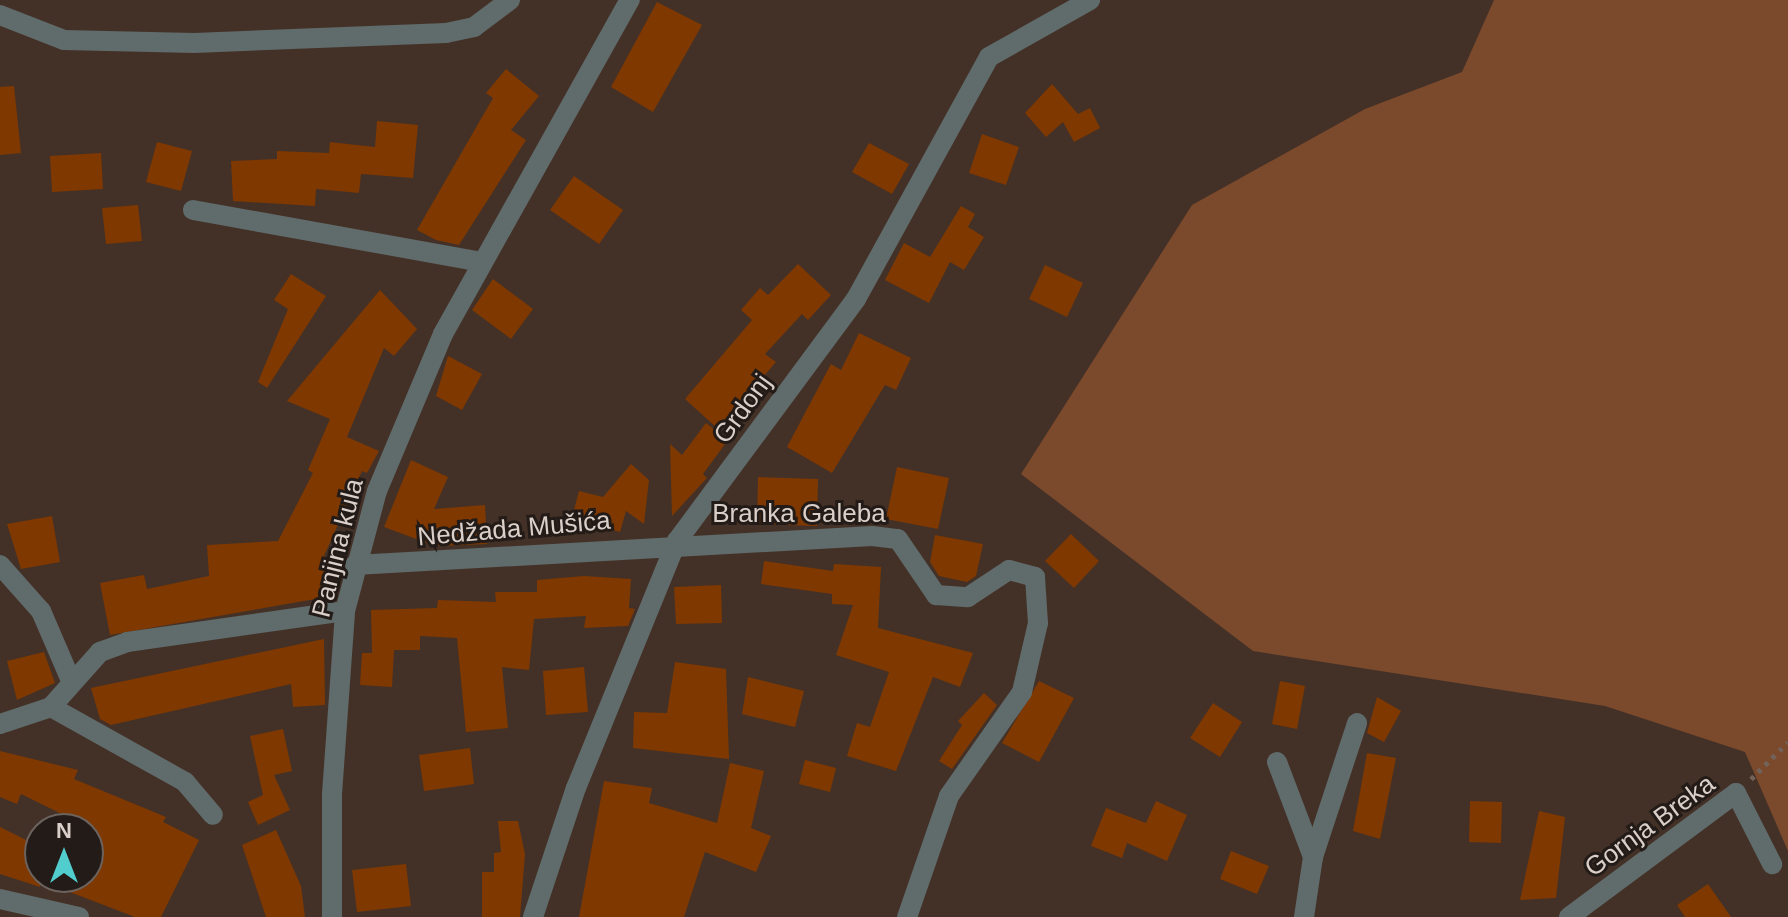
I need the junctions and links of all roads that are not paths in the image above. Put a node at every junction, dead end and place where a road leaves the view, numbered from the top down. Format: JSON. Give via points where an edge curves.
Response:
{"nodes":[{"id":1,"x":510,"y":0,"type":"edge"},
{"id":2,"x":630,"y":0,"type":"edge"},
{"id":3,"x":1090,"y":0,"type":"edge"},
{"id":4,"x":0,"y":15,"type":"edge"},
{"id":5,"x":193,"y":210,"type":"dead end"},
{"id":6,"x":482,"y":262,"type":"junction"},
{"id":7,"x":677,"y":541,"type":"junction"},
{"id":8,"x":0,"y":565,"type":"edge"},
{"id":9,"x":355,"y":565,"type":"junction"},
{"id":10,"x":345,"y":611,"type":"junction"},
{"id":11,"x":72,"y":683,"type":"junction"},
{"id":12,"x":51,"y":707,"type":"junction"},
{"id":13,"x":1357,"y":723,"type":"dead end"},
{"id":14,"x":0,"y":724,"type":"edge"},
{"id":15,"x":1277,"y":762,"type":"dead end"},
{"id":16,"x":213,"y":815,"type":"dead end"},
{"id":17,"x":1313,"y":857,"type":"junction"},
{"id":18,"x":1772,"y":864,"type":"dead end"},
{"id":19,"x":0,"y":899,"type":"edge"},
{"id":20,"x":79,"y":917,"type":"edge"},
{"id":21,"x":332,"y":917,"type":"edge"},
{"id":22,"x":533,"y":917,"type":"edge"},
{"id":23,"x":907,"y":917,"type":"edge"},
{"id":24,"x":1304,"y":917,"type":"edge"},
{"id":25,"x":1569,"y":917,"type":"edge"}],
"edges":[{"from":1,"to":4,"type":"street","via":[[474,27],[446,33],[194,43],[64,40]]},
{"from":2,"to":6,"type":"street","name":"Panjina kula"},
{"from":3,"to":7,"type":"street","name":"Grdonj","via":[[989,57],[863,288]]},
{"from":5,"to":6,"type":"street"},
{"from":6,"to":9,"type":"street","name":"Panjina kula","via":[[407,411]]},
{"from":7,"to":9,"type":"street","name":"Nedžada Mušića"},
{"from":7,"to":22,"type":"street","name":"Grdonj","via":[[576,788]]},
{"from":7,"to":23,"type":"street","name":"Branka Galeba","via":[[898,539],[927,588],[951,599],[1009,570],[1035,577],[1038,623],[1022,692],[937,821]]},
{"from":8,"to":11,"type":"street","via":[[41,611]]},
{"from":9,"to":10,"type":"street","name":"Panjina kula"},
{"from":10,"to":11,"type":"street","via":[[127,642],[100,652]]},
{"from":10,"to":21,"type":"street","name":"Panjina kula","via":[[332,794]]},
{"from":11,"to":12,"type":"street"},
{"from":12,"to":14,"type":"street"},
{"from":12,"to":16,"type":"street","via":[[185,782]]},
{"from":13,"to":17,"type":"street"},
{"from":15,"to":17,"type":"street"},
{"from":17,"to":24,"type":"street"},
{"from":18,"to":25,"type":"street","name":"Gornja Breka","via":[[1736,793]]},
{"from":19,"to":20,"type":"street"}]}
